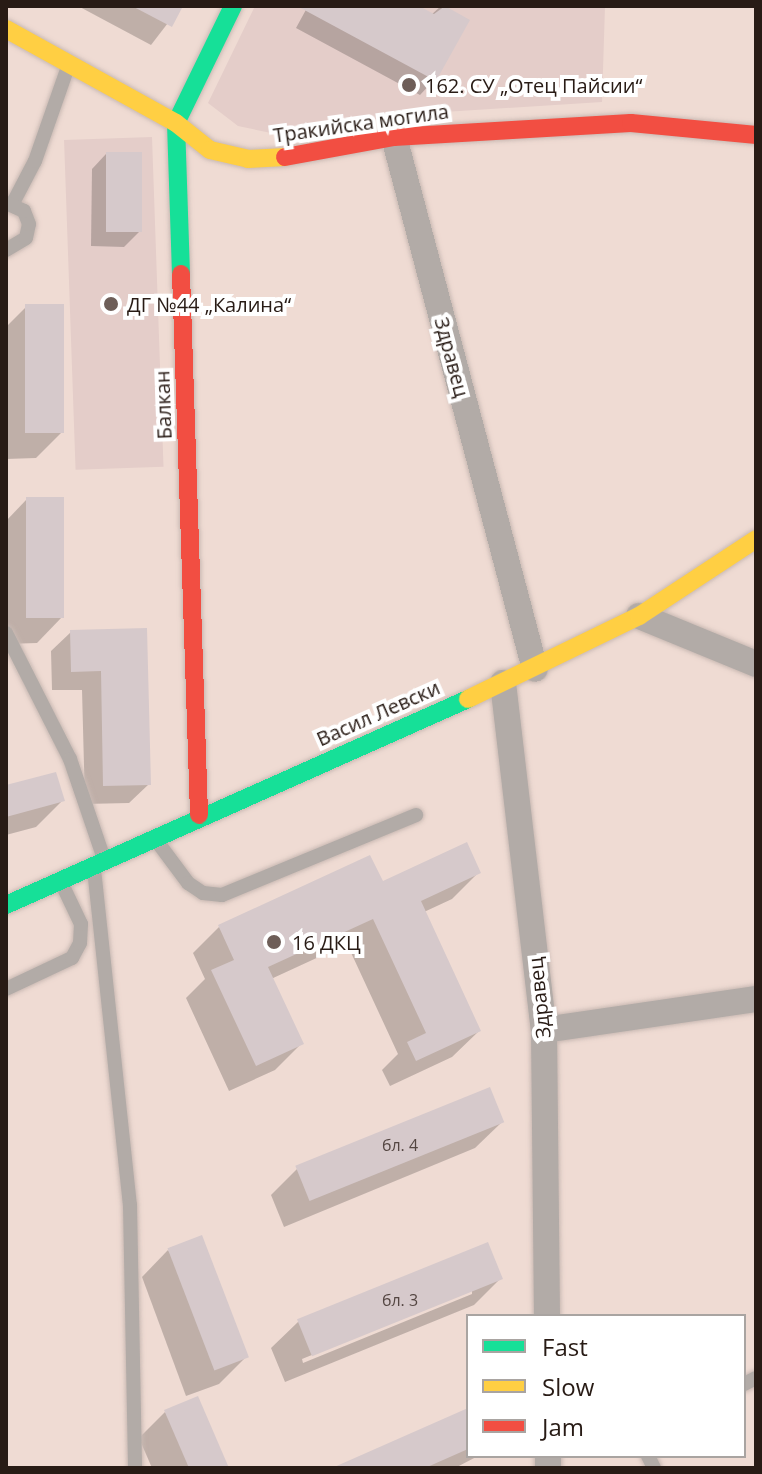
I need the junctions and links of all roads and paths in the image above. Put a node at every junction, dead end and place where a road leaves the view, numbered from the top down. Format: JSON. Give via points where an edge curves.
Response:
{"nodes":[{"id":1,"x":233,"y":6,"type":"edge"},
{"id":2,"x":6,"y":29,"type":"edge"},
{"id":3,"x":70,"y":64,"type":"junction"},
{"id":4,"x":176,"y":123,"type":"junction"},
{"id":5,"x":756,"y":135,"type":"edge"},
{"id":6,"x":394,"y":137,"type":"junction"},
{"id":7,"x":10,"y":203,"type":"edge"},
{"id":8,"x":6,"y":250,"type":"edge"},
{"id":9,"x":756,"y":539,"type":"edge"},
{"id":10,"x":639,"y":616,"type":"junction"},
{"id":11,"x":6,"y":633,"type":"edge"},
{"id":12,"x":756,"y":664,"type":"edge"},
{"id":13,"x":535,"y":669,"type":"junction"},
{"id":14,"x":503,"y":683,"type":"junction"},
{"id":15,"x":199,"y":815,"type":"junction"},
{"id":16,"x":416,"y":815,"type":"dead end"},
{"id":17,"x":153,"y":837,"type":"junction"},
{"id":18,"x":99,"y":862,"type":"junction"},
{"id":19,"x":60,"y":880,"type":"junction"},
{"id":20,"x":6,"y":905,"type":"edge"},
{"id":21,"x":6,"y":989,"type":"edge"},
{"id":22,"x":756,"y":999,"type":"edge"},
{"id":23,"x":544,"y":1030,"type":"junction"},
{"id":24,"x":547,"y":1314,"type":"edge"},
{"id":25,"x":135,"y":1468,"type":"edge"}],
"edges":[{"from":1,"to":4,"type":"street","name":"Балкан"},
{"from":2,"to":3,"type":"street","name":"Тракийска могила"},
{"from":3,"to":4,"type":"street","name":"Тракийска могила"},
{"from":3,"to":7,"type":"lane","via":[[35,161]]},
{"from":4,"to":6,"type":"street","name":"Тракийска могила","via":[[210,150],[248,159],[294,157]]},
{"from":4,"to":15,"type":"street","name":"Балкан"},
{"from":5,"to":6,"type":"street","name":"Тракийска могила","via":[[631,123]]},
{"from":6,"to":13,"type":"street","name":"Здравец"},
{"from":7,"to":8,"type":"lane","via":[[29,224],[26,238]]},
{"from":9,"to":10,"type":"street","name":"Васил Левски"},
{"from":10,"to":12,"type":"street"},
{"from":10,"to":13,"type":"street","name":"Васил Левски"},
{"from":11,"to":18,"type":"lane","via":[[70,759]]},
{"from":13,"to":14,"type":"street","name":"Васил Левски"},
{"from":14,"to":15,"type":"street","name":"Васил Левски"},
{"from":14,"to":23,"type":"street","name":"Здравец"},
{"from":15,"to":17,"type":"street","name":"Васил Левски"},
{"from":16,"to":17,"type":"lane","via":[[222,895],[203,893],[188,883]]},
{"from":17,"to":18,"type":"street","name":"Васил Левски"},
{"from":18,"to":19,"type":"street","name":"Васил Левски"},
{"from":18,"to":25,"type":"lane","via":[[130,1205]]},
{"from":19,"to":20,"type":"street","name":"Васил Левски"},
{"from":19,"to":21,"type":"lane","via":[[81,924],[80,943],[72,958]]},
{"from":22,"to":23,"type":"street"},
{"from":23,"to":24,"type":"street","name":"Здравец"}]}
